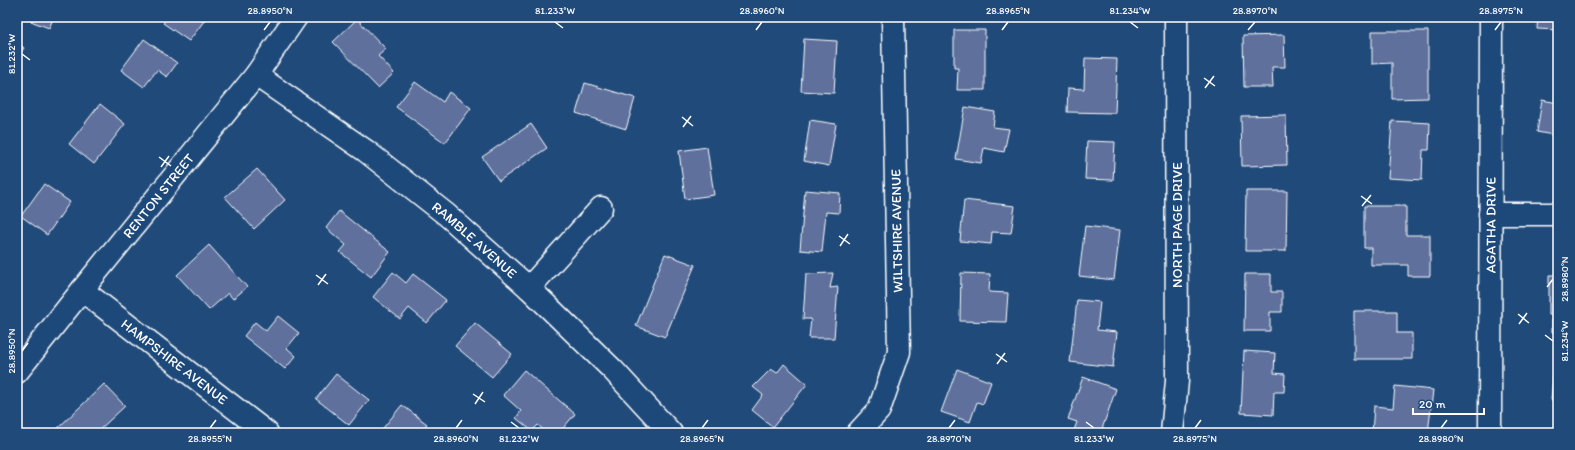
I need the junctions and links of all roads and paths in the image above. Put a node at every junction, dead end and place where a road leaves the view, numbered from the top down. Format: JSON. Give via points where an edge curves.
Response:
{"nodes":[{"id":1,"x":296,"y":17,"type":"edge"},
{"id":2,"x":893,"y":17,"type":"edge"},
{"id":3,"x":1176,"y":17,"type":"edge"},
{"id":4,"x":1491,"y":17,"type":"edge"},
{"id":5,"x":256,"y":74,"type":"junction"},
{"id":6,"x":601,"y":208,"type":"dead end"},
{"id":7,"x":1490,"y":214,"type":"junction"},
{"id":8,"x":1558,"y":214,"type":"edge"},
{"id":9,"x":529,"y":288,"type":"junction"},
{"id":10,"x":82,"y":290,"type":"junction"},
{"id":11,"x":17,"y":372,"type":"edge"},
{"id":12,"x":267,"y":433,"type":"edge"},
{"id":13,"x":671,"y":433,"type":"edge"},
{"id":14,"x":858,"y":433,"type":"edge"},
{"id":15,"x":1172,"y":433,"type":"edge"},
{"id":16,"x":1490,"y":433,"type":"edge"}],
"edges":[{"from":1,"to":5,"type":"street","name":"RENTON STREET"},
{"from":2,"to":14,"type":"street","name":"WILTSHIRE AVENUE","via":[[899,352],[879,410]]},
{"from":3,"to":15,"type":"street","name":"NORTH PAGE DRIVE","via":[[1177,381]]},
{"from":4,"to":7,"type":"street","name":"AGATHA DRIVE"},
{"from":5,"to":9,"type":"street","name":"RAMBLE AVENUE","via":[[366,151],[447,215]]},
{"from":5,"to":10,"type":"street","name":"RENTON STREET"},
{"from":6,"to":9,"type":"street"},
{"from":7,"to":8,"type":"street"},
{"from":7,"to":16,"type":"street","name":"AGATHA DRIVE"},
{"from":9,"to":13,"type":"street","name":"RAMBLE AVENUE","via":[[613,370]]},
{"from":10,"to":11,"type":"street","name":"RENTON STREET"},
{"from":10,"to":12,"type":"street","name":"HAMPSHIRE AVENUE"}]}
